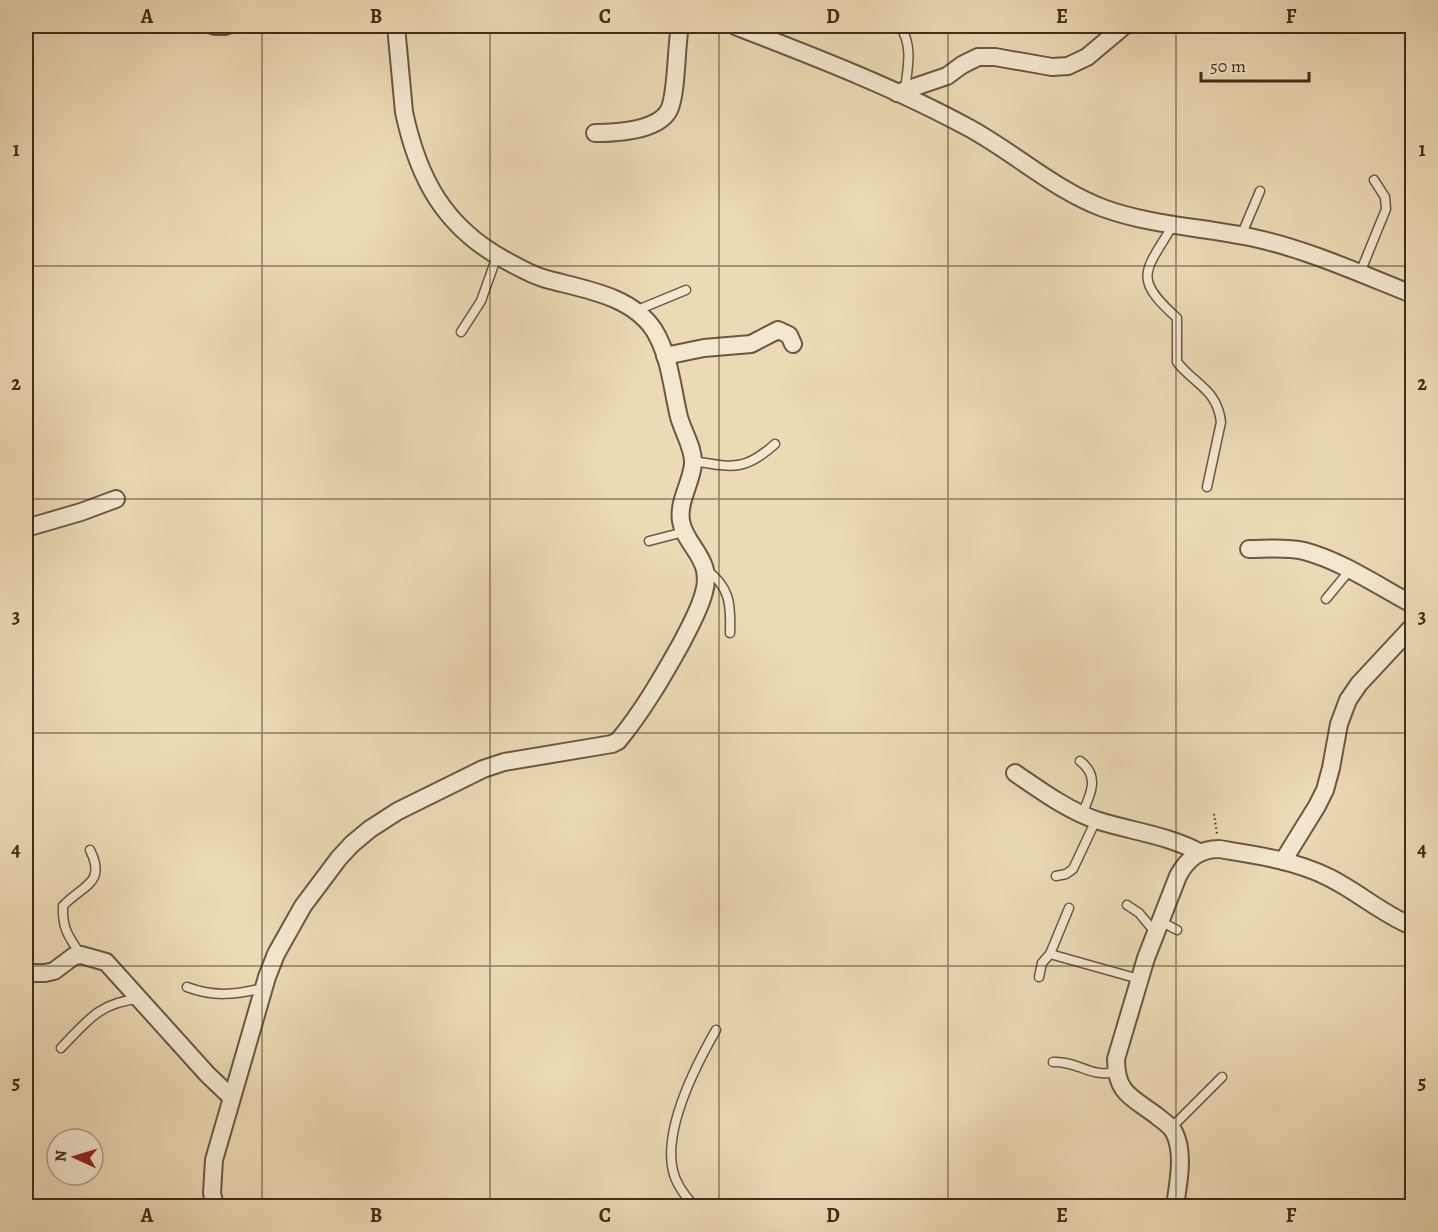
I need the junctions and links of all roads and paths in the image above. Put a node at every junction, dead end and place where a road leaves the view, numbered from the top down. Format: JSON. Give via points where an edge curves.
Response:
{"nodes":[{"id":1,"x":214,"y":26,"type":"edge"},
{"id":2,"x":225,"y":26,"type":"edge"},
{"id":3,"x":396,"y":26,"type":"edge"},
{"id":4,"x":680,"y":26,"type":"edge"},
{"id":5,"x":735,"y":26,"type":"edge"},
{"id":6,"x":900,"y":26,"type":"edge"},
{"id":7,"x":1125,"y":26,"type":"edge"},
{"id":8,"x":901,"y":91,"type":"junction"},
{"id":9,"x":596,"y":133,"type":"dead end"},
{"id":10,"x":1374,"y":180,"type":"dead end"},
{"id":11,"x":1260,"y":191,"type":"dead end"},
{"id":12,"x":1173,"y":225,"type":"junction"},
{"id":13,"x":1241,"y":236,"type":"junction"},
{"id":14,"x":497,"y":256,"type":"junction"},
{"id":15,"x":1360,"y":273,"type":"junction"},
{"id":16,"x":686,"y":290,"type":"dead end"},
{"id":17,"x":1413,"y":294,"type":"edge"},
{"id":18,"x":634,"y":311,"type":"junction"},
{"id":19,"x":461,"y":332,"type":"dead end"},
{"id":20,"x":794,"y":344,"type":"dead end"},
{"id":21,"x":665,"y":356,"type":"junction"},
{"id":22,"x":775,"y":444,"type":"dead end"},
{"id":23,"x":693,"y":461,"type":"junction"},
{"id":24,"x":1207,"y":487,"type":"dead end"},
{"id":25,"x":116,"y":499,"type":"dead end"},
{"id":26,"x":26,"y":528,"type":"edge"},
{"id":27,"x":684,"y":532,"type":"junction"},
{"id":28,"x":649,"y":542,"type":"dead end"},
{"id":29,"x":1249,"y":549,"type":"dead end"},
{"id":30,"x":705,"y":569,"type":"junction"},
{"id":31,"x":1350,"y":570,"type":"junction"},
{"id":32,"x":1326,"y":599,"type":"dead end"},
{"id":33,"x":1413,"y":604,"type":"edge"},
{"id":34,"x":1413,"y":627,"type":"edge"},
{"id":35,"x":730,"y":633,"type":"dead end"},
{"id":36,"x":1080,"y":761,"type":"dead end"},
{"id":37,"x":1015,"y":773,"type":"dead end"},
{"id":38,"x":1214,"y":814,"type":"dead end"},
{"id":39,"x":1089,"y":817,"type":"junction"},
{"id":40,"x":1219,"y":849,"type":"junction"},
{"id":41,"x":90,"y":850,"type":"dead end"},
{"id":42,"x":1199,"y":852,"type":"junction"},
{"id":43,"x":1283,"y":861,"type":"junction"},
{"id":44,"x":1056,"y":876,"type":"dead end"},
{"id":45,"x":1126,"y":905,"type":"dead end"},
{"id":46,"x":1069,"y":908,"type":"dead end"},
{"id":47,"x":1158,"y":926,"type":"junction"},
{"id":48,"x":1413,"y":926,"type":"edge"},
{"id":49,"x":1177,"y":930,"type":"dead end"},
{"id":50,"x":1050,"y":954,"type":"junction"},
{"id":51,"x":81,"y":955,"type":"junction"},
{"id":52,"x":26,"y":973,"type":"edge"},
{"id":53,"x":1040,"y":977,"type":"dead end"},
{"id":54,"x":1139,"y":980,"type":"junction"},
{"id":55,"x":187,"y":987,"type":"dead end"},
{"id":56,"x":263,"y":988,"type":"junction"},
{"id":57,"x":140,"y":999,"type":"junction"},
{"id":58,"x":716,"y":1030,"type":"dead end"},
{"id":59,"x":61,"y":1048,"type":"dead end"},
{"id":60,"x":1053,"y":1062,"type":"dead end"},
{"id":61,"x":1116,"y":1072,"type":"junction"},
{"id":62,"x":1222,"y":1077,"type":"dead end"},
{"id":63,"x":231,"y":1097,"type":"junction"},
{"id":64,"x":1172,"y":1128,"type":"junction"},
{"id":65,"x":215,"y":1206,"type":"edge"},
{"id":66,"x":694,"y":1206,"type":"edge"},
{"id":67,"x":1176,"y":1206,"type":"edge"}],
"edges":[{"from":1,"to":2,"type":"street"},
{"from":3,"to":14,"type":"street","via":[[404,112],[424,172],[453,222]]},
{"from":4,"to":9,"type":"street","via":[[667,113],[633,131]]},
{"from":5,"to":8,"type":"street"},
{"from":6,"to":8,"type":"lane","via":[[909,46]]},
{"from":7,"to":8,"type":"street","via":[[1087,57],[1068,66],[978,57],[947,76]]},
{"from":8,"to":12,"type":"street","via":[[974,131],[1084,201],[1125,216]]},
{"from":10,"to":15,"type":"lane","via":[[1385,197],[1386,209]]},
{"from":11,"to":13,"type":"lane"},
{"from":12,"to":13,"type":"street"},
{"from":12,"to":24,"type":"lane","via":[[1146,278],[1149,290],[1177,318],[1177,362],[1215,398],[1220,411]]},
{"from":13,"to":15,"type":"street","via":[[1280,244]]},
{"from":14,"to":18,"type":"street","via":[[525,272],[604,295]]},
{"from":14,"to":19,"type":"lane","via":[[480,301]]},
{"from":15,"to":17,"type":"street"},
{"from":16,"to":18,"type":"lane"},
{"from":18,"to":21,"type":"street","via":[[653,329]]},
{"from":20,"to":21,"type":"street","via":[[789,335],[778,330],[752,344]]},
{"from":21,"to":23,"type":"street"},
{"from":22,"to":23,"type":"lane","via":[[747,464],[733,467]]},
{"from":23,"to":27,"type":"street","via":[[682,500]]},
{"from":25,"to":26,"type":"street"},
{"from":27,"to":28,"type":"lane"},
{"from":27,"to":30,"type":"street"},
{"from":29,"to":31,"type":"street","via":[[1302,551]]},
{"from":30,"to":35,"type":"lane","via":[[724,586]]},
{"from":30,"to":56,"type":"street","via":[[705,590],[689,628],[665,672],[618,741],[483,769],[370,829],[339,858],[303,906],[276,954]]},
{"from":31,"to":32,"type":"lane"},
{"from":31,"to":33,"type":"street"},
{"from":34,"to":43,"type":"street","via":[[1348,700],[1324,790]]},
{"from":36,"to":39,"type":"lane","via":[[1089,767],[1092,781]]},
{"from":37,"to":39,"type":"street"},
{"from":38,"to":40,"type":"path"},
{"from":39,"to":42,"type":"street","via":[[1180,842]]},
{"from":39,"to":44,"type":"lane","via":[[1073,869]]},
{"from":40,"to":42,"type":"street"},
{"from":40,"to":43,"type":"street"},
{"from":41,"to":51,"type":"lane","via":[[97,862],[96,877],[63,906],[62,922]]},
{"from":42,"to":47,"type":"street","via":[[1183,866]]},
{"from":43,"to":48,"type":"street","via":[[1325,875]]},
{"from":45,"to":47,"type":"lane"},
{"from":46,"to":50,"type":"lane"},
{"from":47,"to":49,"type":"lane"},
{"from":47,"to":54,"type":"street"},
{"from":50,"to":53,"type":"lane","via":[[1042,963]]},
{"from":50,"to":54,"type":"lane"},
{"from":51,"to":52,"type":"street","via":[[54,971]]},
{"from":51,"to":57,"type":"street","via":[[106,962]]},
{"from":54,"to":61,"type":"street","via":[[1116,1059]]},
{"from":55,"to":56,"type":"lane","via":[[221,994]]},
{"from":56,"to":63,"type":"street"},
{"from":57,"to":59,"type":"lane","via":[[109,1004],[89,1018]]},
{"from":57,"to":63,"type":"street"},
{"from":58,"to":66,"type":"lane","via":[[699,1060],[673,1134],[673,1171]]},
{"from":60,"to":61,"type":"lane","via":[[1064,1061],[1090,1072]]},
{"from":61,"to":64,"type":"street","via":[[1124,1091]]},
{"from":62,"to":64,"type":"lane"},
{"from":63,"to":65,"type":"street","via":[[214,1160]]},
{"from":64,"to":67,"type":"street","via":[[1179,1150]]}]}
